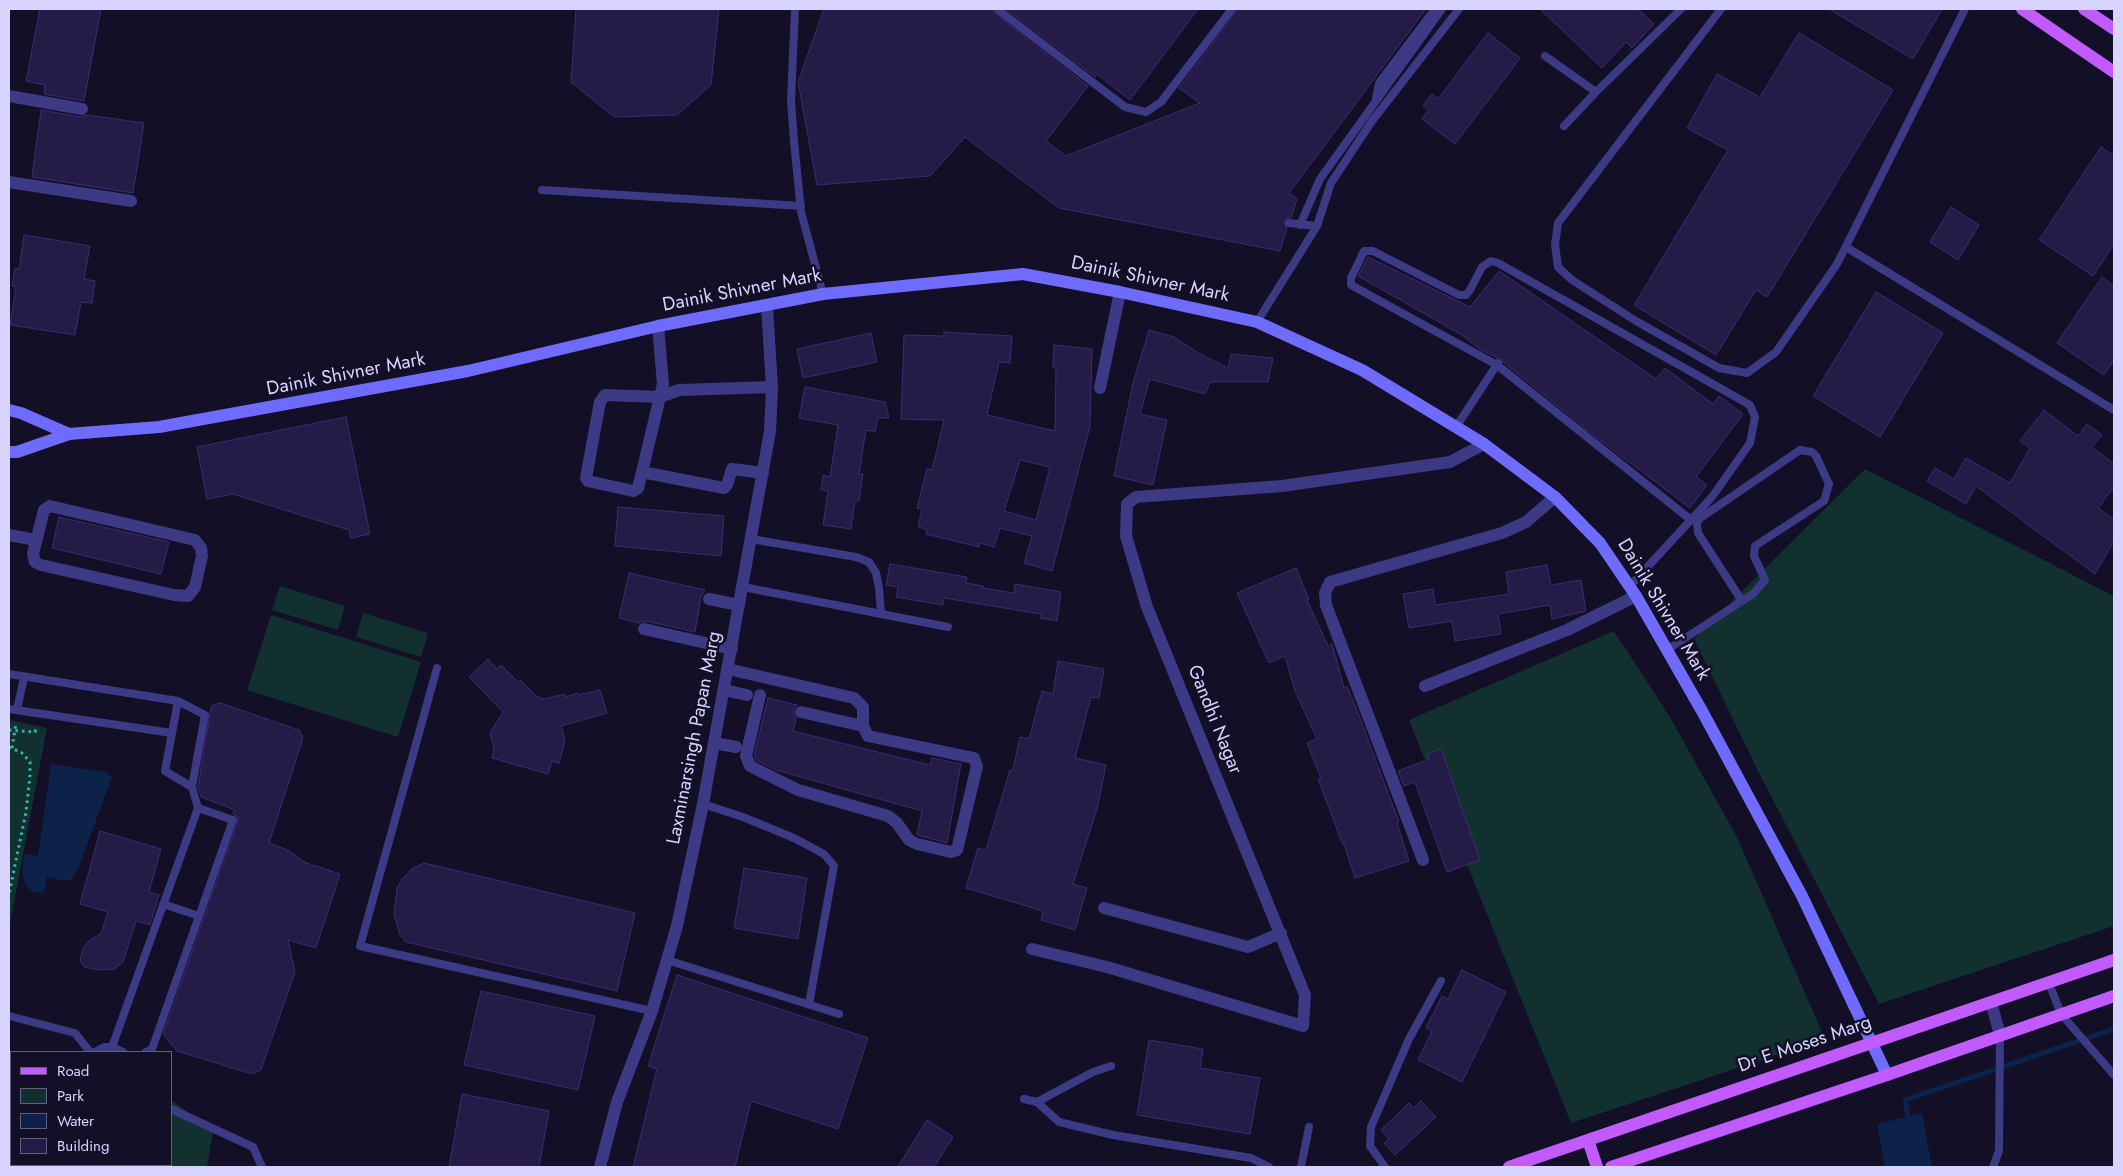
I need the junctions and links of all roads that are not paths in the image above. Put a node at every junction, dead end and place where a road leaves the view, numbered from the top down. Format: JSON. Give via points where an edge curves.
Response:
{"nodes":[{"id":1,"x":795,"y":9,"type":"edge"},
{"id":2,"x":997,"y":9,"type":"edge"},
{"id":3,"x":1232,"y":9,"type":"edge"},
{"id":4,"x":1435,"y":9,"type":"edge"},
{"id":5,"x":1442,"y":9,"type":"edge"},
{"id":6,"x":1459,"y":9,"type":"edge"},
{"id":7,"x":1681,"y":9,"type":"edge"},
{"id":8,"x":1721,"y":9,"type":"edge"},
{"id":9,"x":1965,"y":9,"type":"edge"},
{"id":10,"x":2022,"y":9,"type":"edge"},
{"id":11,"x":2084,"y":9,"type":"edge"},
{"id":12,"x":2114,"y":29,"type":"edge"},
{"id":13,"x":1545,"y":56,"type":"dead end"},
{"id":14,"x":2114,"y":72,"type":"edge"},
{"id":15,"x":1596,"y":92,"type":"junction"},
{"id":16,"x":9,"y":96,"type":"edge"},
{"id":17,"x":82,"y":109,"type":"dead end"},
{"id":18,"x":1372,"y":121,"type":"junction"},
{"id":19,"x":1564,"y":126,"type":"dead end"},
{"id":20,"x":9,"y":182,"type":"edge"},
{"id":21,"x":542,"y":190,"type":"dead end"},
{"id":22,"x":131,"y":200,"type":"dead end"},
{"id":23,"x":801,"y":206,"type":"junction"},
{"id":24,"x":1289,"y":223,"type":"dead end"},
{"id":25,"x":1300,"y":225,"type":"junction"},
{"id":26,"x":1317,"y":226,"type":"junction"},
{"id":27,"x":1846,"y":247,"type":"junction"},
{"id":28,"x":1546,"y":290,"type":"junction"},
{"id":29,"x":1120,"y":292,"type":"junction"},
{"id":30,"x":823,"y":294,"type":"junction"},
{"id":31,"x":1541,"y":298,"type":"dead end"},
{"id":32,"x":767,"y":306,"type":"junction"},
{"id":33,"x":1256,"y":322,"type":"junction"},
{"id":34,"x":658,"y":326,"type":"junction"},
{"id":35,"x":1497,"y":364,"type":"junction"},
{"id":36,"x":772,"y":387,"type":"junction"},
{"id":37,"x":1100,"y":388,"type":"dead end"},
{"id":38,"x":660,"y":397,"type":"junction"},
{"id":39,"x":9,"y":410,"type":"edge"},
{"id":40,"x":2114,"y":410,"type":"edge"},
{"id":41,"x":1456,"y":427,"type":"junction"},
{"id":42,"x":69,"y":434,"type":"junction"},
{"id":43,"x":1484,"y":444,"type":"junction"},
{"id":44,"x":9,"y":452,"type":"edge"},
{"id":45,"x":642,"y":472,"type":"junction"},
{"id":46,"x":763,"y":473,"type":"junction"},
{"id":47,"x":1555,"y":497,"type":"junction"},
{"id":48,"x":1691,"y":520,"type":"junction"},
{"id":49,"x":9,"y":535,"type":"edge"},
{"id":50,"x":751,"y":539,"type":"junction"},
{"id":51,"x":36,"y":540,"type":"junction"},
{"id":52,"x":743,"y":587,"type":"junction"},
{"id":53,"x":1633,"y":592,"type":"junction"},
{"id":54,"x":709,"y":599,"type":"dead end"},
{"id":55,"x":1742,"y":601,"type":"junction"},
{"id":56,"x":739,"y":605,"type":"junction"},
{"id":57,"x":881,"y":613,"type":"junction"},
{"id":58,"x":948,"y":627,"type":"dead end"},
{"id":59,"x":644,"y":629,"type":"dead end"},
{"id":60,"x":732,"y":649,"type":"junction"},
{"id":61,"x":1667,"y":650,"type":"junction"},
{"id":62,"x":437,"y":668,"type":"dead end"},
{"id":63,"x":728,"y":669,"type":"junction"},
{"id":64,"x":9,"y":674,"type":"edge"},
{"id":65,"x":24,"y":677,"type":"junction"},
{"id":66,"x":1425,"y":686,"type":"dead end"},
{"id":67,"x":724,"y":690,"type":"junction"},
{"id":68,"x":747,"y":695,"type":"dead end"},
{"id":69,"x":760,"y":695,"type":"dead end"},
{"id":70,"x":178,"y":701,"type":"junction"},
{"id":71,"x":9,"y":709,"type":"edge"},
{"id":72,"x":17,"y":710,"type":"junction"},
{"id":73,"x":801,"y":712,"type":"dead end"},
{"id":74,"x":862,"y":726,"type":"junction"},
{"id":75,"x":172,"y":733,"type":"junction"},
{"id":76,"x":714,"y":743,"type":"junction"},
{"id":77,"x":736,"y":747,"type":"dead end"},
{"id":78,"x":192,"y":788,"type":"junction"},
{"id":79,"x":703,"y":804,"type":"junction"},
{"id":80,"x":198,"y":808,"type":"junction"},
{"id":81,"x":1423,"y":860,"type":"dead end"},
{"id":82,"x":163,"y":904,"type":"junction"},
{"id":83,"x":1104,"y":908,"type":"dead end"},
{"id":84,"x":199,"y":916,"type":"junction"},
{"id":85,"x":1281,"y":933,"type":"junction"},
{"id":86,"x":1032,"y":949,"type":"dead end"},
{"id":87,"x":667,"y":960,"type":"junction"},
{"id":88,"x":2114,"y":960,"type":"edge"},
{"id":89,"x":1441,"y":981,"type":"dead end"},
{"id":90,"x":2049,"y":983,"type":"junction"},
{"id":91,"x":2114,"y":996,"type":"edge"},
{"id":92,"x":1990,"y":1002,"type":"junction"},
{"id":93,"x":809,"y":1004,"type":"junction"},
{"id":94,"x":652,"y":1011,"type":"junction"},
{"id":95,"x":839,"y":1014,"type":"dead end"},
{"id":96,"x":2061,"y":1014,"type":"junction"},
{"id":97,"x":9,"y":1016,"type":"edge"},
{"id":98,"x":2000,"y":1036,"type":"junction"},
{"id":99,"x":1873,"y":1042,"type":"junction"},
{"id":100,"x":112,"y":1047,"type":"junction"},
{"id":101,"x":89,"y":1051,"type":"edge"},
{"id":102,"x":97,"y":1051,"type":"edge"},
{"id":103,"x":121,"y":1051,"type":"edge"},
{"id":104,"x":148,"y":1051,"type":"edge"},
{"id":105,"x":1111,"y":1066,"type":"dead end"},
{"id":106,"x":1887,"y":1075,"type":"junction"},
{"id":107,"x":2114,"y":1075,"type":"edge"},
{"id":108,"x":1024,"y":1099,"type":"dead end"},
{"id":109,"x":1038,"y":1102,"type":"junction"},
{"id":110,"x":172,"y":1109,"type":"edge"},
{"id":111,"x":1309,"y":1127,"type":"dead end"},
{"id":112,"x":1588,"y":1140,"type":"junction"},
{"id":113,"x":262,"y":1167,"type":"edge"},
{"id":114,"x":600,"y":1167,"type":"edge"},
{"id":115,"x":1269,"y":1167,"type":"edge"},
{"id":116,"x":1301,"y":1167,"type":"edge"},
{"id":117,"x":1385,"y":1167,"type":"edge"},
{"id":118,"x":1509,"y":1167,"type":"edge"},
{"id":119,"x":1597,"y":1167,"type":"edge"},
{"id":120,"x":1611,"y":1167,"type":"edge"},
{"id":121,"x":1993,"y":1167,"type":"edge"}],
"edges":[{"from":1,"to":23,"type":"lane","via":[[791,101]]},
{"from":2,"to":3,"type":"lane","via":[[1125,107],[1146,112],[1161,102]]},
{"from":4,"to":18,"type":"lane","via":[[1379,82]]},
{"from":5,"to":25,"type":"lane","via":[[1320,178]]},
{"from":6,"to":18,"type":"lane"},
{"from":7,"to":15,"type":"lane"},
{"from":8,"to":27,"type":"lane","via":[[1558,223],[1555,245],[1558,267],[1572,280],[1636,321],[1694,354],[1719,368],[1747,373],[1776,352]]},
{"from":9,"to":27,"type":"lane"},
{"from":10,"to":14,"type":"main road"},
{"from":11,"to":12,"type":"main road"},
{"from":13,"to":15,"type":"lane"},
{"from":15,"to":19,"type":"lane"},
{"from":16,"to":17,"type":"street"},
{"from":18,"to":26,"type":"lane","via":[[1331,183]]},
{"from":20,"to":22,"type":"street"},
{"from":21,"to":23,"type":"lane"},
{"from":23,"to":30,"type":"lane","via":[[806,237]]},
{"from":24,"to":25,"type":"lane"},
{"from":25,"to":26,"type":"lane"},
{"from":26,"to":33,"type":"lane"},
{"from":27,"to":40,"type":"lane"},
{"from":28,"to":31,"type":"lane"},
{"from":28,"to":35,"type":"lane","via":[[1491,261],[1482,267],[1466,294],[1459,295],[1373,251],[1364,251],[1351,284]]},
{"from":28,"to":48,"type":"lane","via":[[1750,405],[1755,417],[1750,442],[1712,497]]},
{"from":29,"to":30,"type":"main road","name":"Dainik Shivner Mark","via":[[1023,274]]},
{"from":29,"to":33,"type":"main road","name":"Dainik Shivner Mark"},
{"from":29,"to":37,"type":"street"},
{"from":30,"to":32,"type":"main road","name":"Dainik Shivner Mark"},
{"from":32,"to":34,"type":"main road","name":"Dainik Shivner Mark"},
{"from":32,"to":36,"type":"street","name":"Laxminarsingh Papan Marg"},
{"from":33,"to":41,"type":"main road","name":"Dainik Shivner Mark","via":[[1362,370]]},
{"from":34,"to":38,"type":"street","via":[[663,384]]},
{"from":34,"to":42,"type":"main road","name":"Dainik Shivner Mark","via":[[468,371],[270,408],[159,427]]},
{"from":35,"to":41,"type":"lane"},
{"from":35,"to":48,"type":"lane"},
{"from":36,"to":38,"type":"street","via":[[679,390]]},
{"from":36,"to":46,"type":"street","name":"Laxminarsingh Papan Marg","via":[[770,431]]},
{"from":38,"to":45,"type":"street"},
{"from":38,"to":45,"type":"street","via":[[612,394],[605,395],[600,402],[586,478],[633,491],[638,488]]},
{"from":39,"to":42,"type":"main road"},
{"from":41,"to":43,"type":"main road","name":"Dainik Shivner Mark"},
{"from":42,"to":44,"type":"main road"},
{"from":43,"to":47,"type":"main road","name":"Dainik Shivner Mark"},
{"from":43,"to":85,"type":"street","name":"Gandhi Nagar","via":[[1450,462],[1282,486],[1136,497],[1127,504],[1126,536],[1147,607]]},
{"from":45,"to":46,"type":"street","via":[[724,488],[732,469]]},
{"from":46,"to":50,"type":"street","name":"Laxminarsingh Papan Marg"},
{"from":47,"to":53,"type":"main road","name":"Dainik Shivner Mark","via":[[1600,543]]},
{"from":47,"to":81,"type":"street","via":[[1526,522],[1502,533],[1330,582],[1325,593],[1326,605]]},
{"from":48,"to":53,"type":"lane"},
{"from":49,"to":51,"type":"street"},
{"from":50,"to":52,"type":"street","name":"Laxminarsingh Papan Marg"},
{"from":50,"to":57,"type":"lane","via":[[870,562],[876,573]]},
{"from":51,"to":51,"type":"street","via":[[33,554],[35,562],[41,566],[174,596],[188,596],[195,586],[202,556],[195,540],[50,506],[44,510]]},
{"from":52,"to":56,"type":"street","name":"Laxminarsingh Papan Marg"},
{"from":52,"to":57,"type":"lane"},
{"from":53,"to":61,"type":"main road","name":"Dainik Shivner Mark"},
{"from":53,"to":66,"type":"street","via":[[1567,630]]},
{"from":54,"to":56,"type":"street"},
{"from":55,"to":55,"type":"lane","via":[[1765,580],[1754,556],[1755,546],[1827,496],[1829,484],[1812,452],[1800,450],[1699,519],[1698,534]]},
{"from":55,"to":61,"type":"lane"},
{"from":56,"to":60,"type":"street","name":"Laxminarsingh Papan Marg"},
{"from":57,"to":58,"type":"lane"},
{"from":59,"to":60,"type":"street"},
{"from":60,"to":63,"type":"street","name":"Laxminarsingh Papan Marg"},
{"from":61,"to":99,"type":"main road","name":"Dainik Shivner Mark","via":[[1802,896]]},
{"from":62,"to":94,"type":"lane","via":[[360,946]]},
{"from":63,"to":67,"type":"street","name":"Laxminarsingh Papan Marg"},
{"from":63,"to":74,"type":"street","via":[[854,698],[863,707]]},
{"from":64,"to":65,"type":"lane"},
{"from":65,"to":70,"type":"lane"},
{"from":65,"to":72,"type":"lane"},
{"from":67,"to":68,"type":"street"},
{"from":67,"to":76,"type":"street","name":"Laxminarsingh Papan Marg"},
{"from":69,"to":74,"type":"street","via":[[746,756],[750,766],[798,790],[888,816],[909,840],[954,852],[976,760],[970,756],[868,736]]},
{"from":70,"to":75,"type":"lane"},
{"from":70,"to":78,"type":"lane","via":[[205,715]]},
{"from":71,"to":72,"type":"lane"},
{"from":72,"to":75,"type":"lane"},
{"from":73,"to":74,"type":"street"},
{"from":75,"to":78,"type":"lane","via":[[165,771]]},
{"from":76,"to":77,"type":"street"},
{"from":76,"to":79,"type":"street","name":"Laxminarsingh Papan Marg"},
{"from":78,"to":80,"type":"lane"},
{"from":79,"to":87,"type":"street","name":"Laxminarsingh Papan Marg"},
{"from":79,"to":93,"type":"lane","via":[[794,838],[824,854],[834,866]]},
{"from":80,"to":82,"type":"lane"},
{"from":80,"to":84,"type":"lane","via":[[233,820]]},
{"from":82,"to":84,"type":"lane"},
{"from":82,"to":100,"type":"lane"},
{"from":83,"to":85,"type":"street","via":[[1248,947]]},
{"from":84,"to":104,"type":"lane","via":[[152,1049]]},
{"from":85,"to":86,"type":"street","name":"Gandhi Nagar","via":[[1304,995],[1304,1026],[1107,967]]},
{"from":87,"to":93,"type":"lane"},
{"from":87,"to":94,"type":"street","name":"Laxminarsingh Papan Marg"},
{"from":88,"to":90,"type":"main road","name":"Dr E Moses Marg"},
{"from":89,"to":117,"type":"lane","via":[[1409,1039],[1371,1127],[1370,1146]]},
{"from":90,"to":92,"type":"main road","name":"Dr E Moses Marg"},
{"from":90,"to":96,"type":"lane"},
{"from":91,"to":96,"type":"main road"},
{"from":92,"to":98,"type":"street"},
{"from":92,"to":99,"type":"main road","name":"Dr E Moses Marg"},
{"from":93,"to":95,"type":"lane"},
{"from":94,"to":114,"type":"street","name":"Laxminarsingh Papan Marg","via":[[617,1102]]},
{"from":96,"to":98,"type":"main road"},
{"from":96,"to":107,"type":"lane"},
{"from":97,"to":101,"type":"lane","via":[[75,1033]]},
{"from":98,"to":106,"type":"main road"},
{"from":98,"to":121,"type":"lane","via":[[1999,1151]]},
{"from":99,"to":106,"type":"main road","name":"Dainik Shivner Mark"},
{"from":99,"to":112,"type":"main road","name":"Dr E Moses Marg"},
{"from":100,"to":102,"type":"lane"},
{"from":100,"to":103,"type":"lane"},
{"from":105,"to":109,"type":"lane","via":[[1093,1072]]},
{"from":106,"to":120,"type":"main road"},
{"from":108,"to":109,"type":"lane"},
{"from":109,"to":115,"type":"lane","via":[[1059,1122],[1113,1135],[1251,1158]]},
{"from":110,"to":113,"type":"lane","via":[[253,1147]]},
{"from":111,"to":116,"type":"lane"},
{"from":112,"to":118,"type":"main road","name":"Dr E Moses Marg"},
{"from":112,"to":119,"type":"main road"}]}
